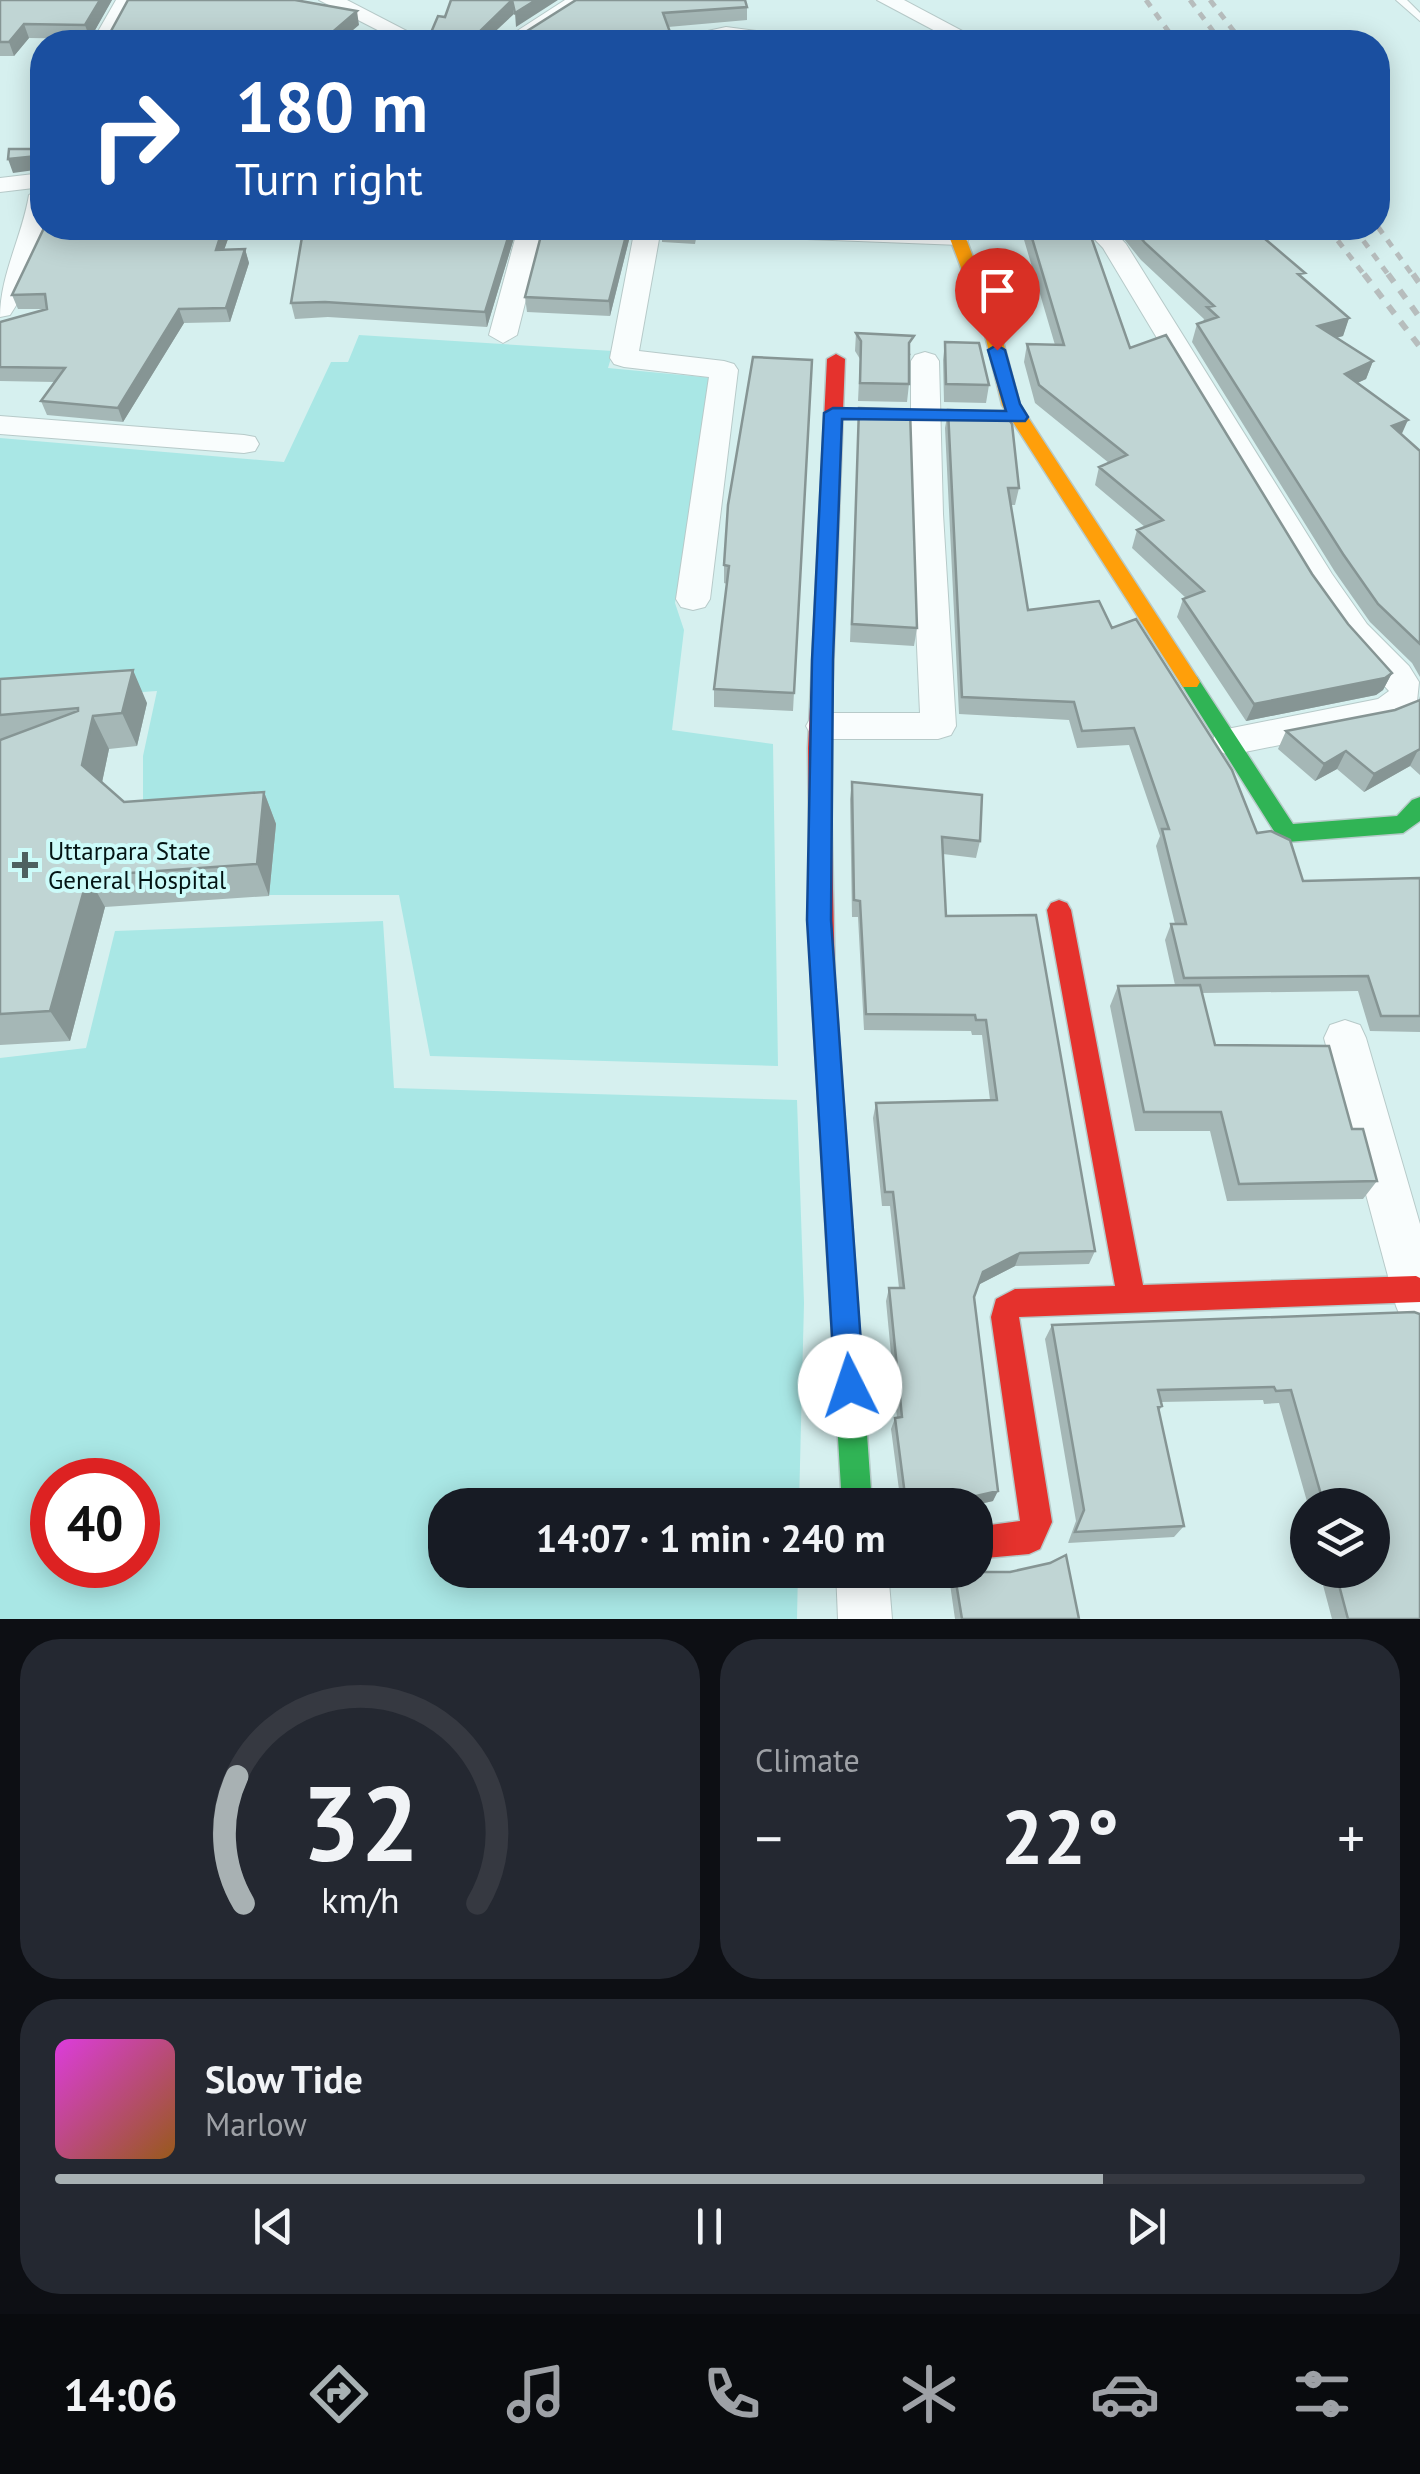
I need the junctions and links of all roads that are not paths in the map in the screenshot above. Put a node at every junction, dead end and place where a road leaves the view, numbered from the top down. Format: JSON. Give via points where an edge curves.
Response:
{"nodes":[{"id":1,"x":127,"y":0,"type":"edge"},
{"id":2,"x":330,"y":0,"type":"edge"},
{"id":3,"x":580,"y":0,"type":"edge"},
{"id":4,"x":888,"y":0,"type":"edge"},
{"id":5,"x":1402,"y":0,"type":"edge"},
{"id":6,"x":1420,"y":18,"type":"edge"},
{"id":7,"x":110,"y":30,"type":"edge"},
{"id":8,"x":382,"y":30,"type":"edge"},
{"id":9,"x":531,"y":30,"type":"edge"},
{"id":10,"x":948,"y":30,"type":"edge"},
{"id":11,"x":30,"y":181,"type":"edge"},
{"id":12,"x":0,"y":185,"type":"edge"},
{"id":13,"x":31,"y":240,"type":"edge"},
{"id":14,"x":528,"y":240,"type":"edge"},
{"id":15,"x":646,"y":240,"type":"edge"},
{"id":16,"x":960,"y":240,"type":"edge"},
{"id":17,"x":1109,"y":240,"type":"edge"},
{"id":18,"x":0,"y":309,"type":"edge"},
{"id":19,"x":503,"y":335,"type":"dead end"},
{"id":20,"x":836,"y":359,"type":"dead end"},
{"id":21,"x":925,"y":361,"type":"dead end"},
{"id":22,"x":833,"y":413,"type":"junction"},
{"id":23,"x":925,"y":415,"type":"junction"},
{"id":24,"x":1019,"y":417,"type":"junction"},
{"id":25,"x":0,"y":424,"type":"edge"},
{"id":26,"x":244,"y":444,"type":"dead end"},
{"id":27,"x":693,"y":599,"type":"dead end"},
{"id":28,"x":824,"y":726,"type":"junction"},
{"id":29,"x":1230,"y":741,"type":"junction"},
{"id":30,"x":1415,"y":822,"type":"edge"},
{"id":31,"x":1058,"y":910,"type":"dead end"},
{"id":32,"x":1345,"y":1038,"type":"dead end"},
{"id":33,"x":1418,"y":1298,"type":"edge"},
{"id":34,"x":1132,"y":1301,"type":"junction"},
{"id":35,"x":856,"y":1488,"type":"edge"},
{"id":36,"x":993,"y":1541,"type":"edge"},
{"id":37,"x":863,"y":1588,"type":"edge"},
{"id":38,"x":865,"y":1619,"type":"edge"}],
"edges":[{"from":1,"to":7,"type":"street"},
{"from":2,"to":8,"type":"street"},
{"from":3,"to":9,"type":"street"},
{"from":4,"to":10,"type":"street"},
{"from":5,"to":6,"type":"lane"},
{"from":11,"to":12,"type":"street"},
{"from":13,"to":18,"type":"street"},
{"from":14,"to":19,"type":"street"},
{"from":15,"to":27,"type":"street","via":[[624,358],[724,370]]},
{"from":16,"to":24,"type":"street"},
{"from":17,"to":29,"type":"street","via":[[1320,582],[1407,691],[1404,702],[1386,711]]},
{"from":20,"to":22,"type":"street"},
{"from":21,"to":23,"type":"street"},
{"from":22,"to":23,"type":"street"},
{"from":22,"to":28,"type":"street"},
{"from":23,"to":24,"type":"street"},
{"from":23,"to":28,"type":"street","via":[[938,726]]},
{"from":24,"to":29,"type":"street"},
{"from":25,"to":26,"type":"street"},
{"from":28,"to":35,"type":"street","via":[[819,920]]},
{"from":29,"to":30,"type":"street","via":[[1287,833]]},
{"from":31,"to":34,"type":"street"},
{"from":32,"to":33,"type":"street"},
{"from":33,"to":34,"type":"street"},
{"from":34,"to":36,"type":"street","via":[[1016,1303],[1006,1310],[1036,1522],[1029,1538]]},
{"from":37,"to":38,"type":"street"}]}
